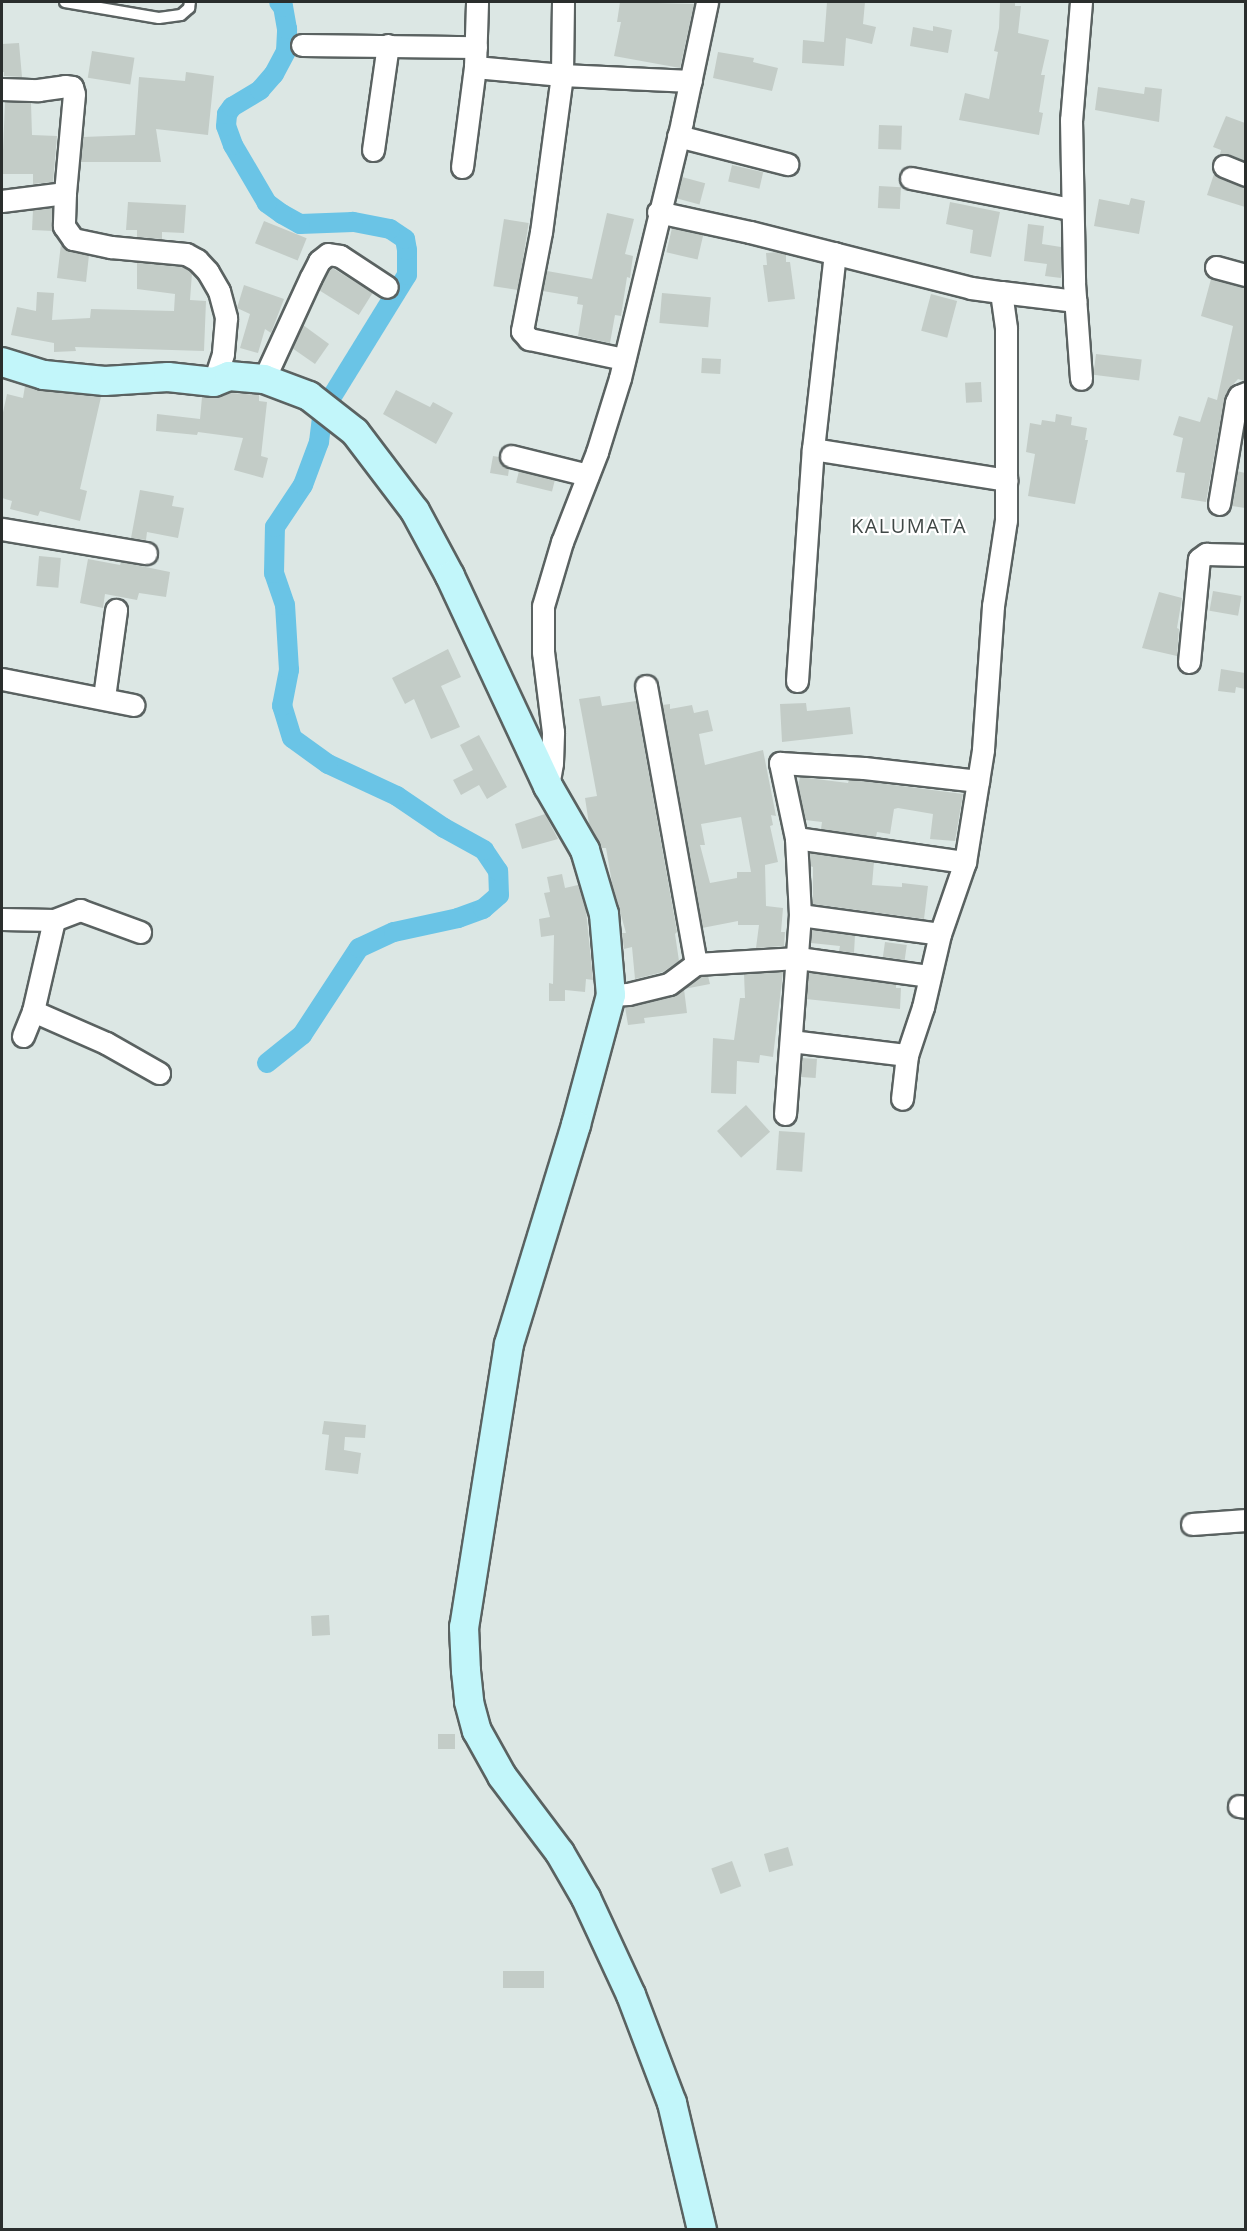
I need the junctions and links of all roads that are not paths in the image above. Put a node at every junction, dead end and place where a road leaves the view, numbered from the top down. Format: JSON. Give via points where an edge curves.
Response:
{"nodes":[{"id":1,"x":65,"y":2,"type":"edge"},
{"id":2,"x":190,"y":2,"type":"edge"},
{"id":3,"x":477,"y":2,"type":"edge"},
{"id":4,"x":563,"y":2,"type":"edge"},
{"id":5,"x":707,"y":2,"type":"edge"},
{"id":6,"x":1081,"y":2,"type":"edge"},
{"id":7,"x":302,"y":45,"type":"dead end"},
{"id":8,"x":388,"y":45,"type":"junction"},
{"id":9,"x":475,"y":57,"type":"junction"},
{"id":10,"x":562,"y":75,"type":"junction"},
{"id":11,"x":691,"y":81,"type":"junction"},
{"id":12,"x":2,"y":89,"type":"edge"},
{"id":13,"x":678,"y":136,"type":"junction"},
{"id":14,"x":373,"y":150,"type":"dead end"},
{"id":15,"x":787,"y":164,"type":"dead end"},
{"id":16,"x":462,"y":166,"type":"dead end"},
{"id":17,"x":1224,"y":166,"type":"dead end"},
{"id":18,"x":1245,"y":175,"type":"edge"},
{"id":19,"x":911,"y":178,"type":"dead end"},
{"id":20,"x":65,"y":193,"type":"junction"},
{"id":21,"x":2,"y":201,"type":"edge"},
{"id":22,"x":1071,"y":209,"type":"junction"},
{"id":23,"x":658,"y":212,"type":"junction"},
{"id":24,"x":835,"y":253,"type":"junction"},
{"id":25,"x":1216,"y":267,"type":"dead end"},
{"id":26,"x":1245,"y":275,"type":"edge"},
{"id":27,"x":387,"y":287,"type":"dead end"},
{"id":28,"x":1001,"y":292,"type":"junction"},
{"id":29,"x":1075,"y":301,"type":"junction"},
{"id":30,"x":624,"y":359,"type":"junction"},
{"id":31,"x":2,"y":365,"type":"edge"},
{"id":32,"x":264,"y":379,"type":"junction"},
{"id":33,"x":1082,"y":379,"type":"dead end"},
{"id":34,"x":214,"y":382,"type":"junction"},
{"id":35,"x":1245,"y":393,"type":"edge"},
{"id":36,"x":813,"y":449,"type":"junction"},
{"id":37,"x":511,"y":456,"type":"dead end"},
{"id":38,"x":588,"y":475,"type":"junction"},
{"id":39,"x":1007,"y":480,"type":"junction"},
{"id":40,"x":1220,"y":504,"type":"dead end"},
{"id":41,"x":2,"y":529,"type":"edge"},
{"id":42,"x":146,"y":553,"type":"dead end"},
{"id":43,"x":1245,"y":555,"type":"edge"},
{"id":44,"x":116,"y":610,"type":"dead end"},
{"id":45,"x":1189,"y":662,"type":"dead end"},
{"id":46,"x":2,"y":679,"type":"edge"},
{"id":47,"x":797,"y":681,"type":"dead end"},
{"id":48,"x":646,"y":686,"type":"dead end"},
{"id":49,"x":104,"y":697,"type":"junction"},
{"id":50,"x":133,"y":705,"type":"dead end"},
{"id":51,"x":978,"y":781,"type":"junction"},
{"id":52,"x":548,"y":786,"type":"junction"},
{"id":53,"x":795,"y":838,"type":"junction"},
{"id":54,"x":965,"y":862,"type":"junction"},
{"id":55,"x":800,"y":915,"type":"junction"},
{"id":56,"x":2,"y":919,"type":"edge"},
{"id":57,"x":54,"y":920,"type":"junction"},
{"id":58,"x":140,"y":932,"type":"dead end"},
{"id":59,"x":940,"y":934,"type":"junction"},
{"id":60,"x":798,"y":958,"type":"junction"},
{"id":61,"x":696,"y":964,"type":"junction"},
{"id":62,"x":930,"y":976,"type":"junction"},
{"id":63,"x":611,"y":995,"type":"junction"},
{"id":64,"x":33,"y":1011,"type":"junction"},
{"id":65,"x":23,"y":1036,"type":"dead end"},
{"id":66,"x":791,"y":1041,"type":"junction"},
{"id":67,"x":907,"y":1055,"type":"junction"},
{"id":68,"x":159,"y":1072,"type":"dead end"},
{"id":69,"x":902,"y":1099,"type":"dead end"},
{"id":70,"x":785,"y":1114,"type":"dead end"},
{"id":71,"x":1245,"y":1520,"type":"edge"},
{"id":72,"x":1192,"y":1524,"type":"dead end"},
{"id":73,"x":702,"y":2229,"type":"edge"}],
"edges":[{"from":1,"to":2,"type":"lane","via":[[159,18],[181,15]]},
{"from":3,"to":9,"type":"street"},
{"from":4,"to":10,"type":"street"},
{"from":5,"to":11,"type":"street"},
{"from":6,"to":22,"type":"street","via":[[1071,120]]},
{"from":7,"to":8,"type":"street"},
{"from":8,"to":9,"type":"street"},
{"from":8,"to":14,"type":"street"},
{"from":9,"to":10,"type":"street"},
{"from":9,"to":16,"type":"street"},
{"from":10,"to":11,"type":"street"},
{"from":10,"to":30,"type":"street","via":[[541,232],[522,331],[529,339]]},
{"from":11,"to":13,"type":"street"},
{"from":12,"to":20,"type":"street","via":[[72,87]]},
{"from":13,"to":15,"type":"street"},
{"from":13,"to":23,"type":"street"},
{"from":17,"to":18,"type":"street"},
{"from":19,"to":22,"type":"street"},
{"from":20,"to":21,"type":"street"},
{"from":20,"to":34,"type":"street","via":[[64,226],[73,239],[186,254],[207,272],[221,297],[226,318],[224,354]]},
{"from":22,"to":29,"type":"street"},
{"from":23,"to":24,"type":"street"},
{"from":23,"to":30,"type":"street"},
{"from":24,"to":28,"type":"street"},
{"from":24,"to":36,"type":"street"},
{"from":25,"to":26,"type":"street"},
{"from":27,"to":32,"type":"street","via":[[340,256],[328,254],[319,261]]},
{"from":28,"to":29,"type":"street"},
{"from":28,"to":39,"type":"street","via":[[1006,328]]},
{"from":29,"to":33,"type":"street"},
{"from":30,"to":38,"type":"street"},
{"from":31,"to":34,"type":"street","via":[[44,375],[105,381],[168,377]]},
{"from":32,"to":34,"type":"street","via":[[229,376]]},
{"from":32,"to":52,"type":"street","via":[[309,396],[355,432],[402,493],[450,576]]},
{"from":35,"to":40,"type":"street","via":[[1236,402]]},
{"from":36,"to":39,"type":"street"},
{"from":36,"to":47,"type":"street"},
{"from":37,"to":38,"type":"street"},
{"from":38,"to":52,"type":"street","via":[[543,606],[543,652],[553,732]]},
{"from":39,"to":51,"type":"street"},
{"from":41,"to":42,"type":"street"},
{"from":43,"to":45,"type":"street","via":[[1206,554],[1199,559]]},
{"from":44,"to":49,"type":"street"},
{"from":46,"to":49,"type":"street"},
{"from":48,"to":61,"type":"street"},
{"from":49,"to":50,"type":"street"},
{"from":51,"to":53,"type":"street","via":[[782,763],[780,771]]},
{"from":51,"to":54,"type":"street"},
{"from":52,"to":63,"type":"street","via":[[585,850],[604,914]]},
{"from":53,"to":54,"type":"street"},
{"from":53,"to":55,"type":"street"},
{"from":54,"to":59,"type":"street"},
{"from":55,"to":59,"type":"street"},
{"from":55,"to":60,"type":"street"},
{"from":56,"to":57,"type":"street"},
{"from":57,"to":58,"type":"street","via":[[80,910]]},
{"from":57,"to":64,"type":"street"},
{"from":59,"to":62,"type":"street"},
{"from":60,"to":61,"type":"street"},
{"from":60,"to":62,"type":"street"},
{"from":60,"to":66,"type":"street"},
{"from":61,"to":63,"type":"street","via":[[669,984]]},
{"from":62,"to":67,"type":"street"},
{"from":63,"to":73,"type":"street","via":[[576,1125],[508,1344],[464,1627],[466,1671],[477,1731],[502,1776],[560,1853],[586,1898],[631,1995],[672,2103]]},
{"from":64,"to":65,"type":"street"},
{"from":64,"to":68,"type":"street","via":[[106,1043]]},
{"from":66,"to":67,"type":"street"},
{"from":66,"to":70,"type":"street"},
{"from":67,"to":69,"type":"street"},
{"from":71,"to":72,"type":"street"}]}
